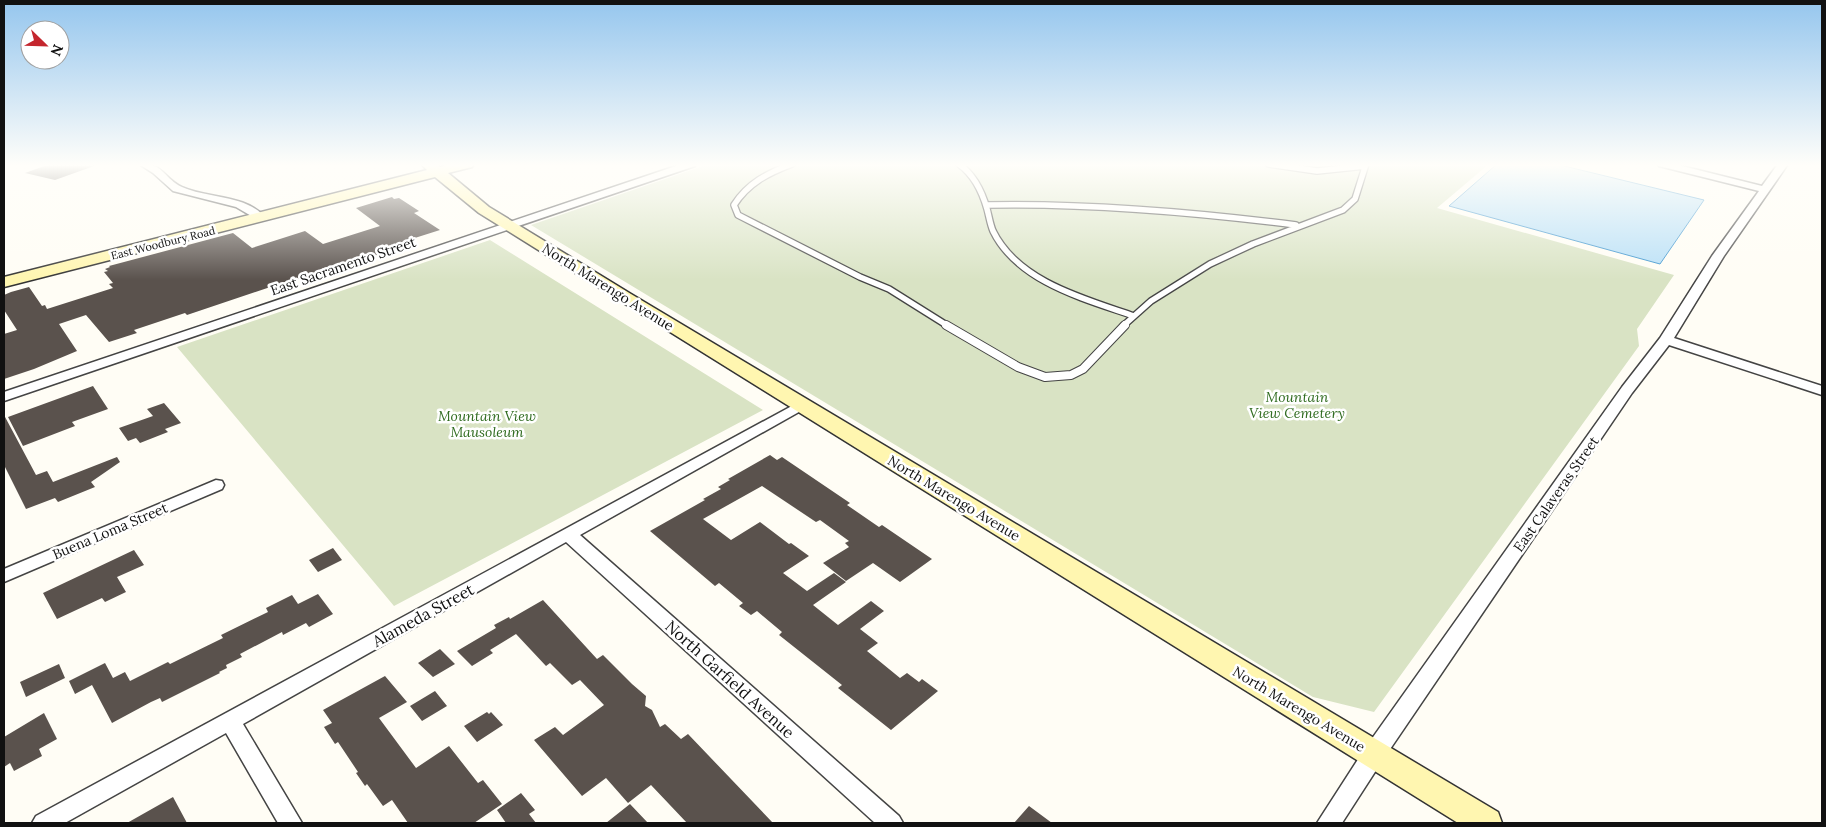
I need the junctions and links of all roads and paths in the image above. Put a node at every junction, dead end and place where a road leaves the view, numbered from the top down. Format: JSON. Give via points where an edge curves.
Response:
{"nodes":[{"id":1,"x":234,"y":203,"type":"edge"},
{"id":2,"x":300,"y":203,"type":"edge"},
{"id":3,"x":476,"y":203,"type":"edge"},
{"id":4,"x":576,"y":203,"type":"edge"},
{"id":5,"x":735,"y":203,"type":"edge"},
{"id":6,"x":1353,"y":203,"type":"edge"},
{"id":7,"x":1754,"y":203,"type":"edge"},
{"id":8,"x":986,"y":205,"type":"joint"},
{"id":9,"x":254,"y":215,"type":"junction"},
{"id":10,"x":509,"y":225,"type":"junction"},
{"id":11,"x":1298,"y":226,"type":"junction"},
{"id":12,"x":4,"y":272,"type":"edge"},
{"id":13,"x":4,"y":282,"type":"edge"},
{"id":14,"x":1134,"y":316,"type":"junction"},
{"id":15,"x":1666,"y":340,"type":"junction"},
{"id":16,"x":1822,"y":391,"type":"edge"},
{"id":17,"x":4,"y":397,"type":"edge"},
{"id":18,"x":800,"y":404,"type":"junction"},
{"id":19,"x":216,"y":485,"type":"dead end"},
{"id":20,"x":568,"y":534,"type":"junction"},
{"id":21,"x":4,"y":576,"type":"edge"},
{"id":22,"x":230,"y":721,"type":"junction"},
{"id":23,"x":1374,"y":754,"type":"junction"},
{"id":24,"x":44,"y":823,"type":"edge"},
{"id":25,"x":290,"y":823,"type":"edge"},
{"id":26,"x":891,"y":823,"type":"edge"},
{"id":27,"x":1329,"y":823,"type":"edge"},
{"id":28,"x":1486,"y":823,"type":"edge"}],
"edges":[{"from":1,"to":9,"type":"street"},
{"from":2,"to":9,"type":"street","name":"East Woodbury Road"},
{"from":3,"to":10,"type":"street","name":"North Marengo Avenue"},
{"from":4,"to":10,"type":"street","name":"East Sacramento Street"},
{"from":5,"to":14,"type":"lane","via":[[738,215],[889,289],[1018,367],[1045,376],[1071,375],[1083,369]]},
{"from":6,"to":11,"type":"lane","via":[[1327,217]]},
{"from":7,"to":15,"type":"street","name":"East Calaveras Street"},
{"from":8,"to":11,"type":"lane","via":[[1159,209]]},
{"from":8,"to":14,"type":"lane","via":[[993,230],[1016,260],[1061,288]]},
{"from":9,"to":12,"type":"street","name":"East Woodbury Road"},
{"from":9,"to":13,"type":"street","name":"East Woodbury Road"},
{"from":10,"to":17,"type":"street","name":"East Sacramento Street"},
{"from":10,"to":18,"type":"street","name":"North Marengo Avenue"},
{"from":11,"to":14,"type":"lane","via":[[1210,264],[1151,301]]},
{"from":15,"to":16,"type":"street"},
{"from":15,"to":23,"type":"street","name":"East Calaveras Street"},
{"from":18,"to":20,"type":"street","name":"Alameda Street"},
{"from":18,"to":23,"type":"street","name":"North Marengo Avenue"},
{"from":19,"to":21,"type":"street","name":"Buena Loma Street"},
{"from":20,"to":22,"type":"street","name":"Alameda Street"},
{"from":20,"to":26,"type":"street","name":"North Garfield Avenue"},
{"from":22,"to":24,"type":"street","name":"Alameda Street"},
{"from":22,"to":25,"type":"street"},
{"from":23,"to":27,"type":"street","name":"East Calaveras Street"},
{"from":23,"to":28,"type":"street","name":"North Marengo Avenue"}]}
